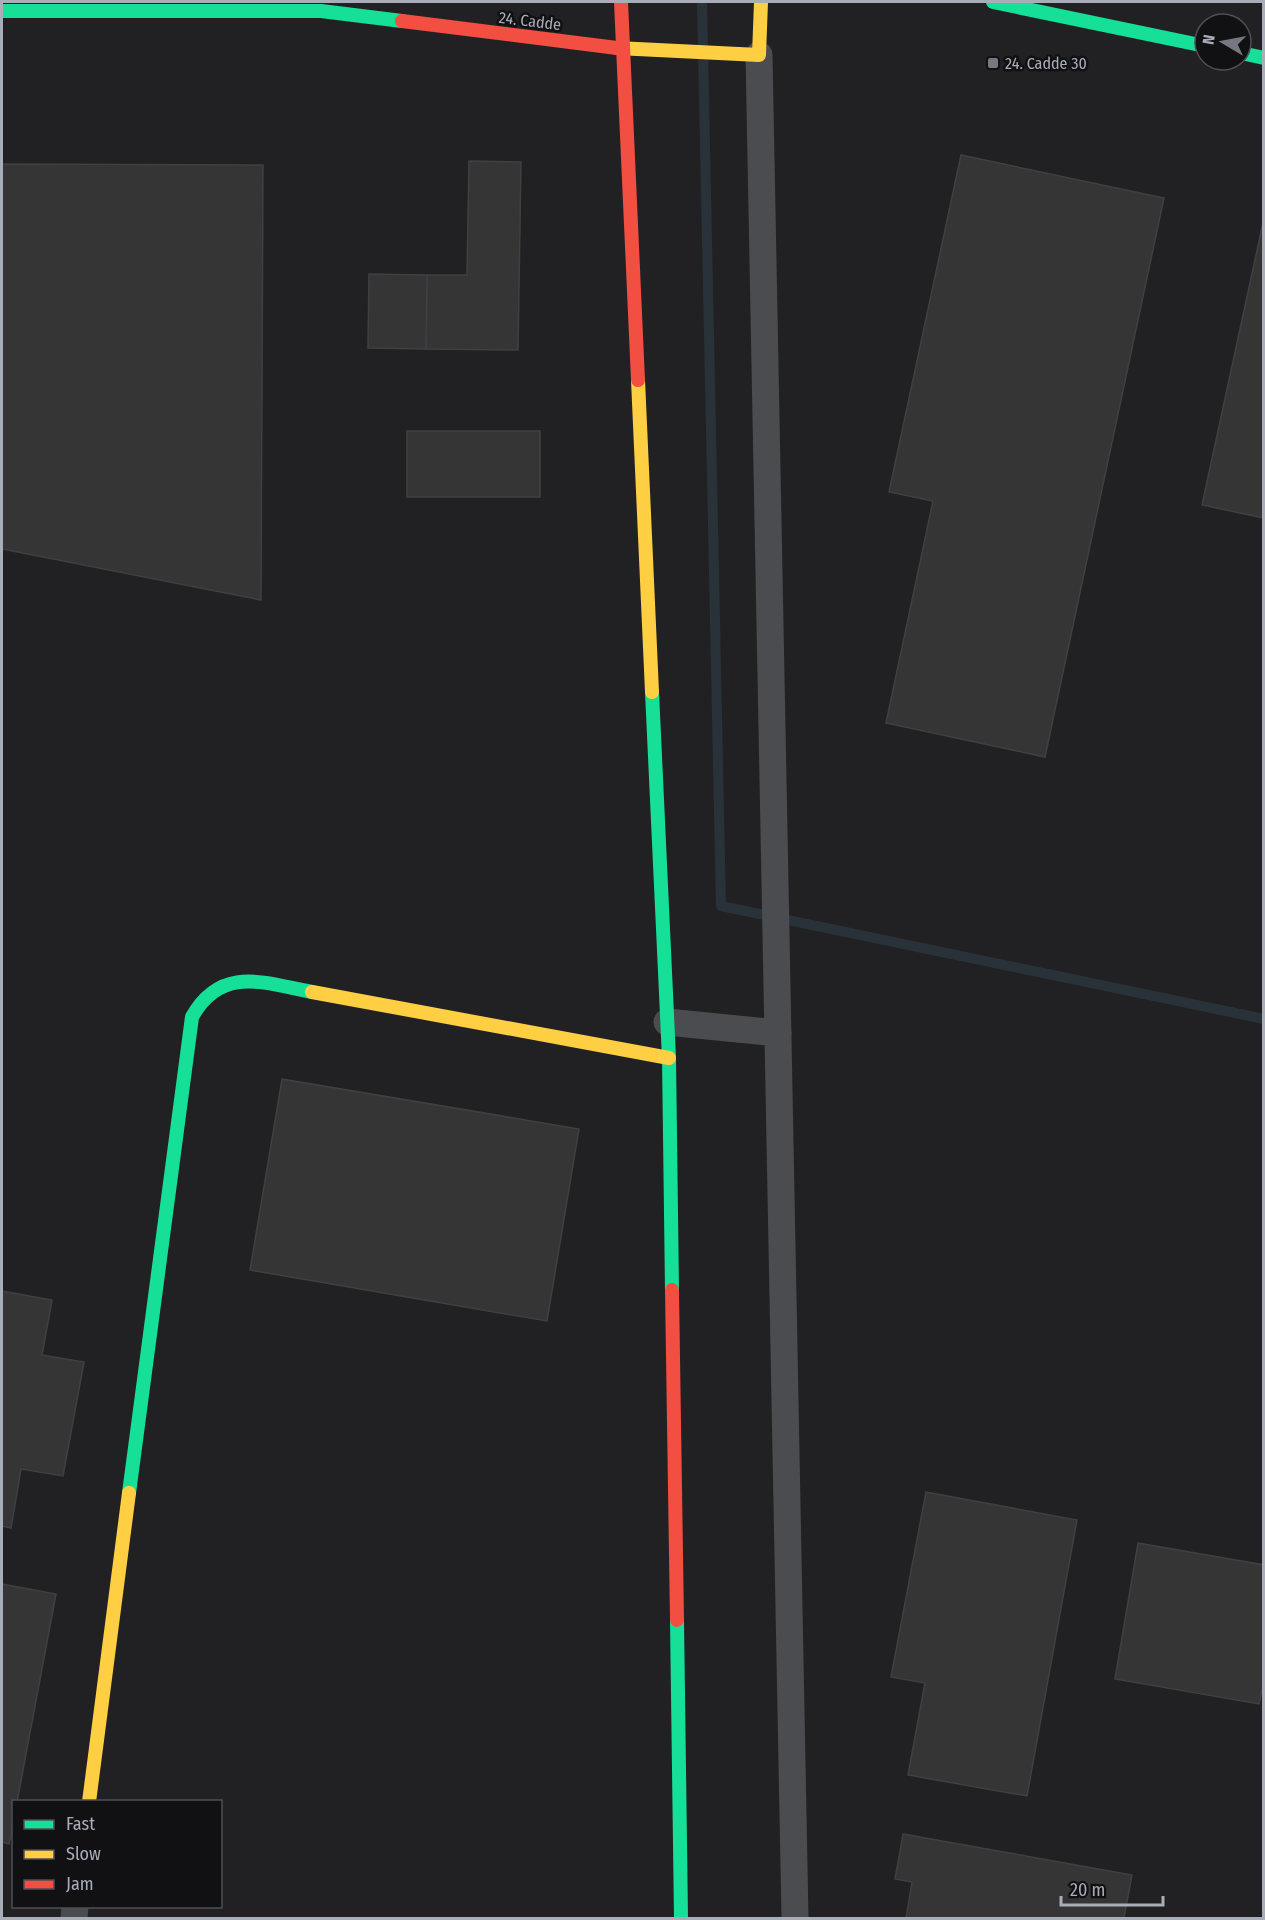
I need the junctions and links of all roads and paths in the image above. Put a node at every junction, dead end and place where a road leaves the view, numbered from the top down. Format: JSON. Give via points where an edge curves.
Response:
{"nodes":[{"id":1,"x":621,"y":2,"type":"edge"},
{"id":2,"x":761,"y":2,"type":"edge"},
{"id":3,"x":993,"y":2,"type":"edge"},
{"id":4,"x":2,"y":11,"type":"edge"},
{"id":5,"x":1193,"y":44,"type":"edge"},
{"id":6,"x":623,"y":49,"type":"junction"},
{"id":7,"x":759,"y":55,"type":"junction"},
{"id":8,"x":667,"y":1022,"type":"junction"},
{"id":9,"x":778,"y":1033,"type":"junction"},
{"id":10,"x":669,"y":1058,"type":"junction"},
{"id":11,"x":89,"y":1800,"type":"edge"},
{"id":12,"x":681,"y":1918,"type":"edge"},
{"id":13,"x":795,"y":1918,"type":"edge"}],
"edges":[{"from":1,"to":6,"type":"street"},
{"from":2,"to":7,"type":"street"},
{"from":3,"to":5,"type":"street"},
{"from":4,"to":6,"type":"street","name":"24. Cadde","via":[[321,11]]},
{"from":6,"to":7,"type":"street","name":"24. Cadde"},
{"from":6,"to":8,"type":"street"},
{"from":7,"to":9,"type":"street"},
{"from":8,"to":9,"type":"street"},
{"from":8,"to":10,"type":"street"},
{"from":9,"to":13,"type":"street"},
{"from":10,"to":11,"type":"street","via":[[249,980],[220,986],[199,1004],[192,1017]]},
{"from":10,"to":12,"type":"street"}]}
